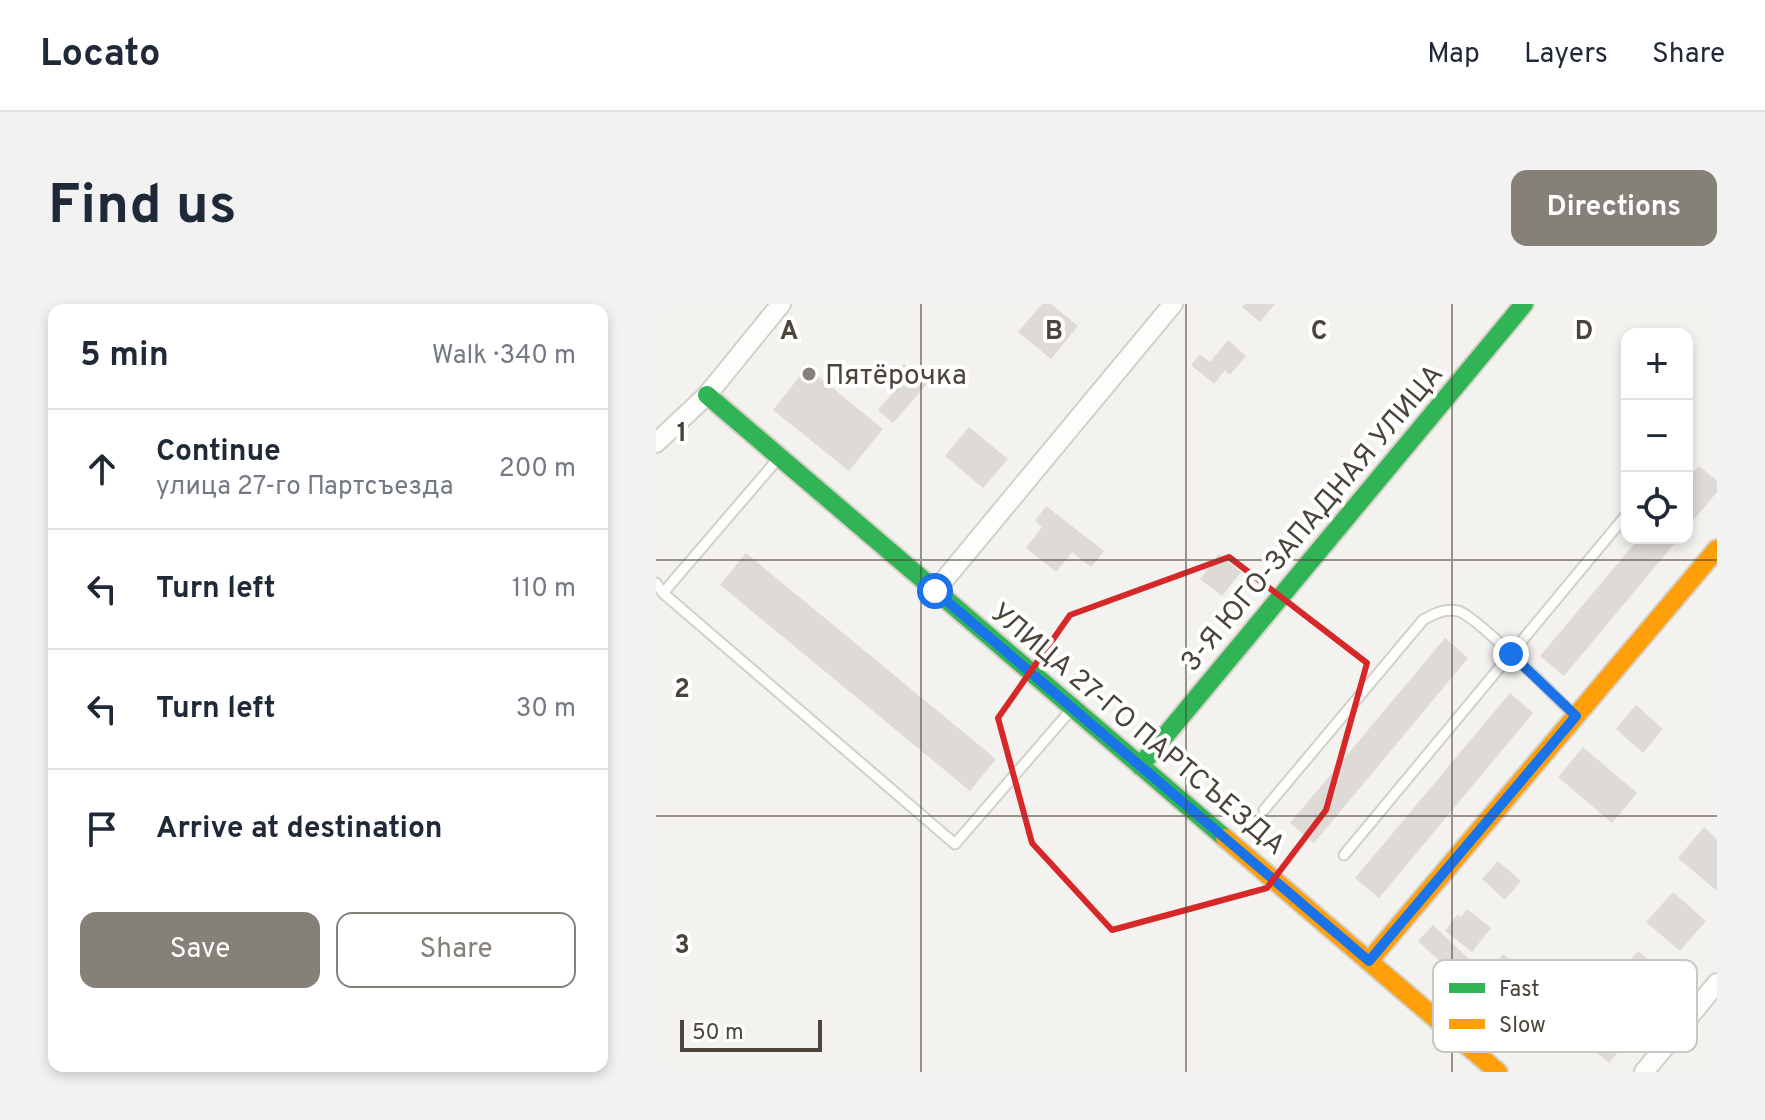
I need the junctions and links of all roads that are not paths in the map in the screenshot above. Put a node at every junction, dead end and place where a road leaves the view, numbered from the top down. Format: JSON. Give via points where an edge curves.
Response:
{"nodes":[{"id":1,"x":781,"y":304,"type":"edge"},
{"id":2,"x":1173,"y":304,"type":"edge"},
{"id":3,"x":1524,"y":304,"type":"edge"},
{"id":4,"x":707,"y":395,"type":"junction"},
{"id":5,"x":656,"y":443,"type":"edge"},
{"id":6,"x":779,"y":457,"type":"junction"},
{"id":7,"x":1621,"y":521,"type":"edge"},
{"id":8,"x":1717,"y":549,"type":"edge"},
{"id":9,"x":656,"y":583,"type":"edge"},
{"id":10,"x":935,"y":591,"type":"junction"},
{"id":11,"x":663,"y":593,"type":"junction"},
{"id":12,"x":1511,"y":654,"type":"junction"},
{"id":13,"x":1072,"y":708,"type":"junction"},
{"id":14,"x":1576,"y":716,"type":"junction"},
{"id":15,"x":1140,"y":766,"type":"junction"},
{"id":16,"x":1264,"y":810,"type":"dead end"},
{"id":17,"x":1344,"y":855,"type":"dead end"},
{"id":18,"x":1369,"y":961,"type":"junction"},
{"id":19,"x":1717,"y":983,"type":"edge"},
{"id":20,"x":1697,"y":1007,"type":"edge"},
{"id":21,"x":1433,"y":1016,"type":"edge"},
{"id":22,"x":1475,"y":1052,"type":"edge"},
{"id":23,"x":1660,"y":1052,"type":"edge"},
{"id":24,"x":1498,"y":1072,"type":"edge"},
{"id":25,"x":1644,"y":1072,"type":"edge"}],
"edges":[{"from":1,"to":4,"type":"street"},
{"from":2,"to":10,"type":"street"},
{"from":3,"to":15,"type":"street","name":"3-Я ЮГО-ЗАПАДНАЯ УЛИЦА"},
{"from":4,"to":5,"type":"street"},
{"from":4,"to":6,"type":"street","name":"УЛИЦА 27-ГО ПАРТСЪЕЗДА"},
{"from":6,"to":10,"type":"street","name":"УЛИЦА 27-ГО ПАРТСЪЕЗДА"},
{"from":6,"to":11,"type":"lane"},
{"from":7,"to":12,"type":"lane"},
{"from":8,"to":14,"type":"street"},
{"from":9,"to":11,"type":"lane"},
{"from":10,"to":13,"type":"street","name":"УЛИЦА 27-ГО ПАРТСЪЕЗДА"},
{"from":11,"to":13,"type":"lane","via":[[955,844]]},
{"from":12,"to":14,"type":"lane"},
{"from":12,"to":16,"type":"lane","via":[[1461,611],[1442,610],[1423,620]]},
{"from":12,"to":17,"type":"lane"},
{"from":13,"to":15,"type":"street","name":"УЛИЦА 27-ГО ПАРТСЪЕЗДА"},
{"from":14,"to":18,"type":"street"},
{"from":15,"to":18,"type":"street","name":"УЛИЦА 27-ГО ПАРТСЪЕЗДА"},
{"from":18,"to":21,"type":"street","name":"УЛИЦА 27-ГО ПАРТСЪЕЗДА"},
{"from":19,"to":20,"type":"street"},
{"from":22,"to":24,"type":"street","name":"УЛИЦА 27-ГО ПАРТСЪЕЗДА"},
{"from":23,"to":25,"type":"street"}]}
